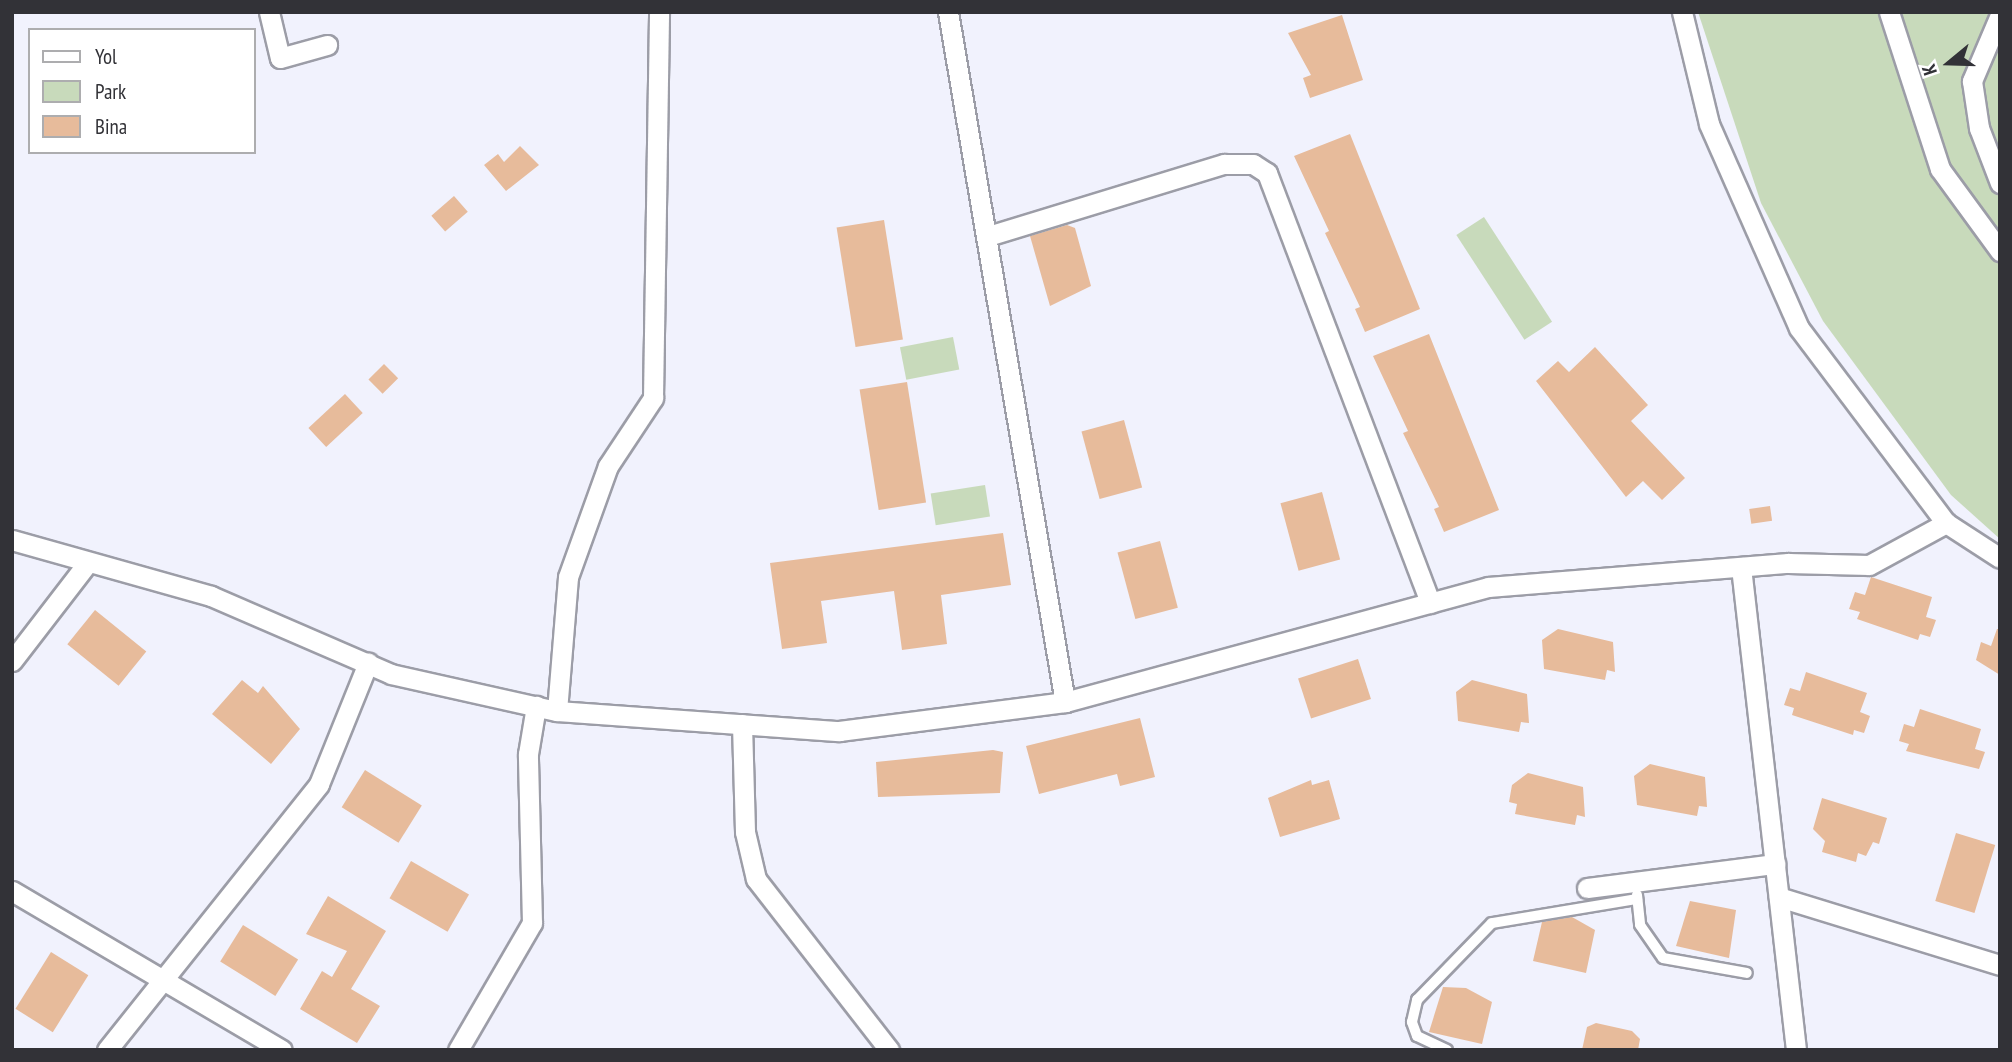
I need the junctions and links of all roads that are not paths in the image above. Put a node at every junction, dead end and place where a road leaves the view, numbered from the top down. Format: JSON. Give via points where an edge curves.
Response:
{"nodes":[{"id":1,"x":269,"y":12,"type":"edge"},
{"id":2,"x":659,"y":12,"type":"edge"},
{"id":3,"x":948,"y":12,"type":"edge"},
{"id":4,"x":1682,"y":12,"type":"edge"},
{"id":5,"x":1889,"y":12,"type":"edge"},
{"id":6,"x":2000,"y":15,"type":"edge"},
{"id":7,"x":327,"y":45,"type":"dead end"},
{"id":8,"x":2000,"y":183,"type":"edge"},
{"id":9,"x":988,"y":236,"type":"junction"},
{"id":10,"x":2000,"y":251,"type":"edge"},
{"id":11,"x":1946,"y":523,"type":"junction"},
{"id":12,"x":12,"y":540,"type":"edge"},
{"id":13,"x":2000,"y":558,"type":"edge"},
{"id":14,"x":86,"y":565,"type":"junction"},
{"id":15,"x":1741,"y":567,"type":"junction"},
{"id":16,"x":1430,"y":603,"type":"junction"},
{"id":17,"x":12,"y":662,"type":"edge"},
{"id":18,"x":368,"y":663,"type":"junction"},
{"id":19,"x":1065,"y":702,"type":"junction"},
{"id":20,"x":536,"y":706,"type":"junction"},
{"id":21,"x":558,"y":711,"type":"junction"},
{"id":22,"x":742,"y":724,"type":"junction"},
{"id":23,"x":1775,"y":864,"type":"junction"},
{"id":24,"x":1587,"y":888,"type":"dead end"},
{"id":25,"x":1637,"y":890,"type":"junction"},
{"id":26,"x":12,"y":891,"type":"edge"},
{"id":27,"x":1779,"y":897,"type":"junction"},
{"id":28,"x":2000,"y":965,"type":"edge"},
{"id":29,"x":1747,"y":973,"type":"dead end"},
{"id":30,"x":163,"y":980,"type":"junction"},
{"id":31,"x":107,"y":1050,"type":"edge"},
{"id":32,"x":282,"y":1050,"type":"edge"},
{"id":33,"x":458,"y":1050,"type":"edge"},
{"id":34,"x":889,"y":1050,"type":"edge"},
{"id":35,"x":1447,"y":1050,"type":"edge"},
{"id":36,"x":1796,"y":1050,"type":"edge"}],
"edges":[{"from":1,"to":7,"type":"street","via":[[279,58]]},
{"from":2,"to":21,"type":"street","via":[[653,398],[608,466],[568,577]]},
{"from":3,"to":9,"type":"street"},
{"from":4,"to":11,"type":"street","via":[[1709,124],[1799,328]]},
{"from":5,"to":10,"type":"street","via":[[1940,169]]},
{"from":6,"to":8,"type":"street","via":[[1972,81],[1979,128]]},
{"from":9,"to":16,"type":"street","via":[[1224,164],[1252,164],[1267,173]]},
{"from":9,"to":19,"type":"street"},
{"from":11,"to":13,"type":"street"},
{"from":11,"to":15,"type":"street","via":[[1869,565]]},
{"from":12,"to":14,"type":"street"},
{"from":14,"to":17,"type":"street"},
{"from":14,"to":18,"type":"street","via":[[211,596]]},
{"from":15,"to":16,"type":"street","via":[[1488,587]]},
{"from":15,"to":23,"type":"street"},
{"from":16,"to":19,"type":"street"},
{"from":18,"to":20,"type":"street"},
{"from":18,"to":30,"type":"street","via":[[319,784]]},
{"from":19,"to":22,"type":"street","via":[[839,731]]},
{"from":20,"to":21,"type":"street"},
{"from":20,"to":33,"type":"street","via":[[528,754],[532,923]]},
{"from":21,"to":22,"type":"street"},
{"from":22,"to":34,"type":"street","via":[[745,832],[756,879]]},
{"from":23,"to":25,"type":"street"},
{"from":23,"to":27,"type":"street"},
{"from":24,"to":25,"type":"street"},
{"from":25,"to":29,"type":"lane","via":[[1640,925],[1663,958]]},
{"from":25,"to":35,"type":"lane","via":[[1492,923],[1417,1000],[1412,1022],[1417,1036]]},
{"from":26,"to":30,"type":"street"},
{"from":27,"to":28,"type":"street"},
{"from":27,"to":36,"type":"street"},
{"from":30,"to":31,"type":"street"},
{"from":30,"to":32,"type":"street"}]}
